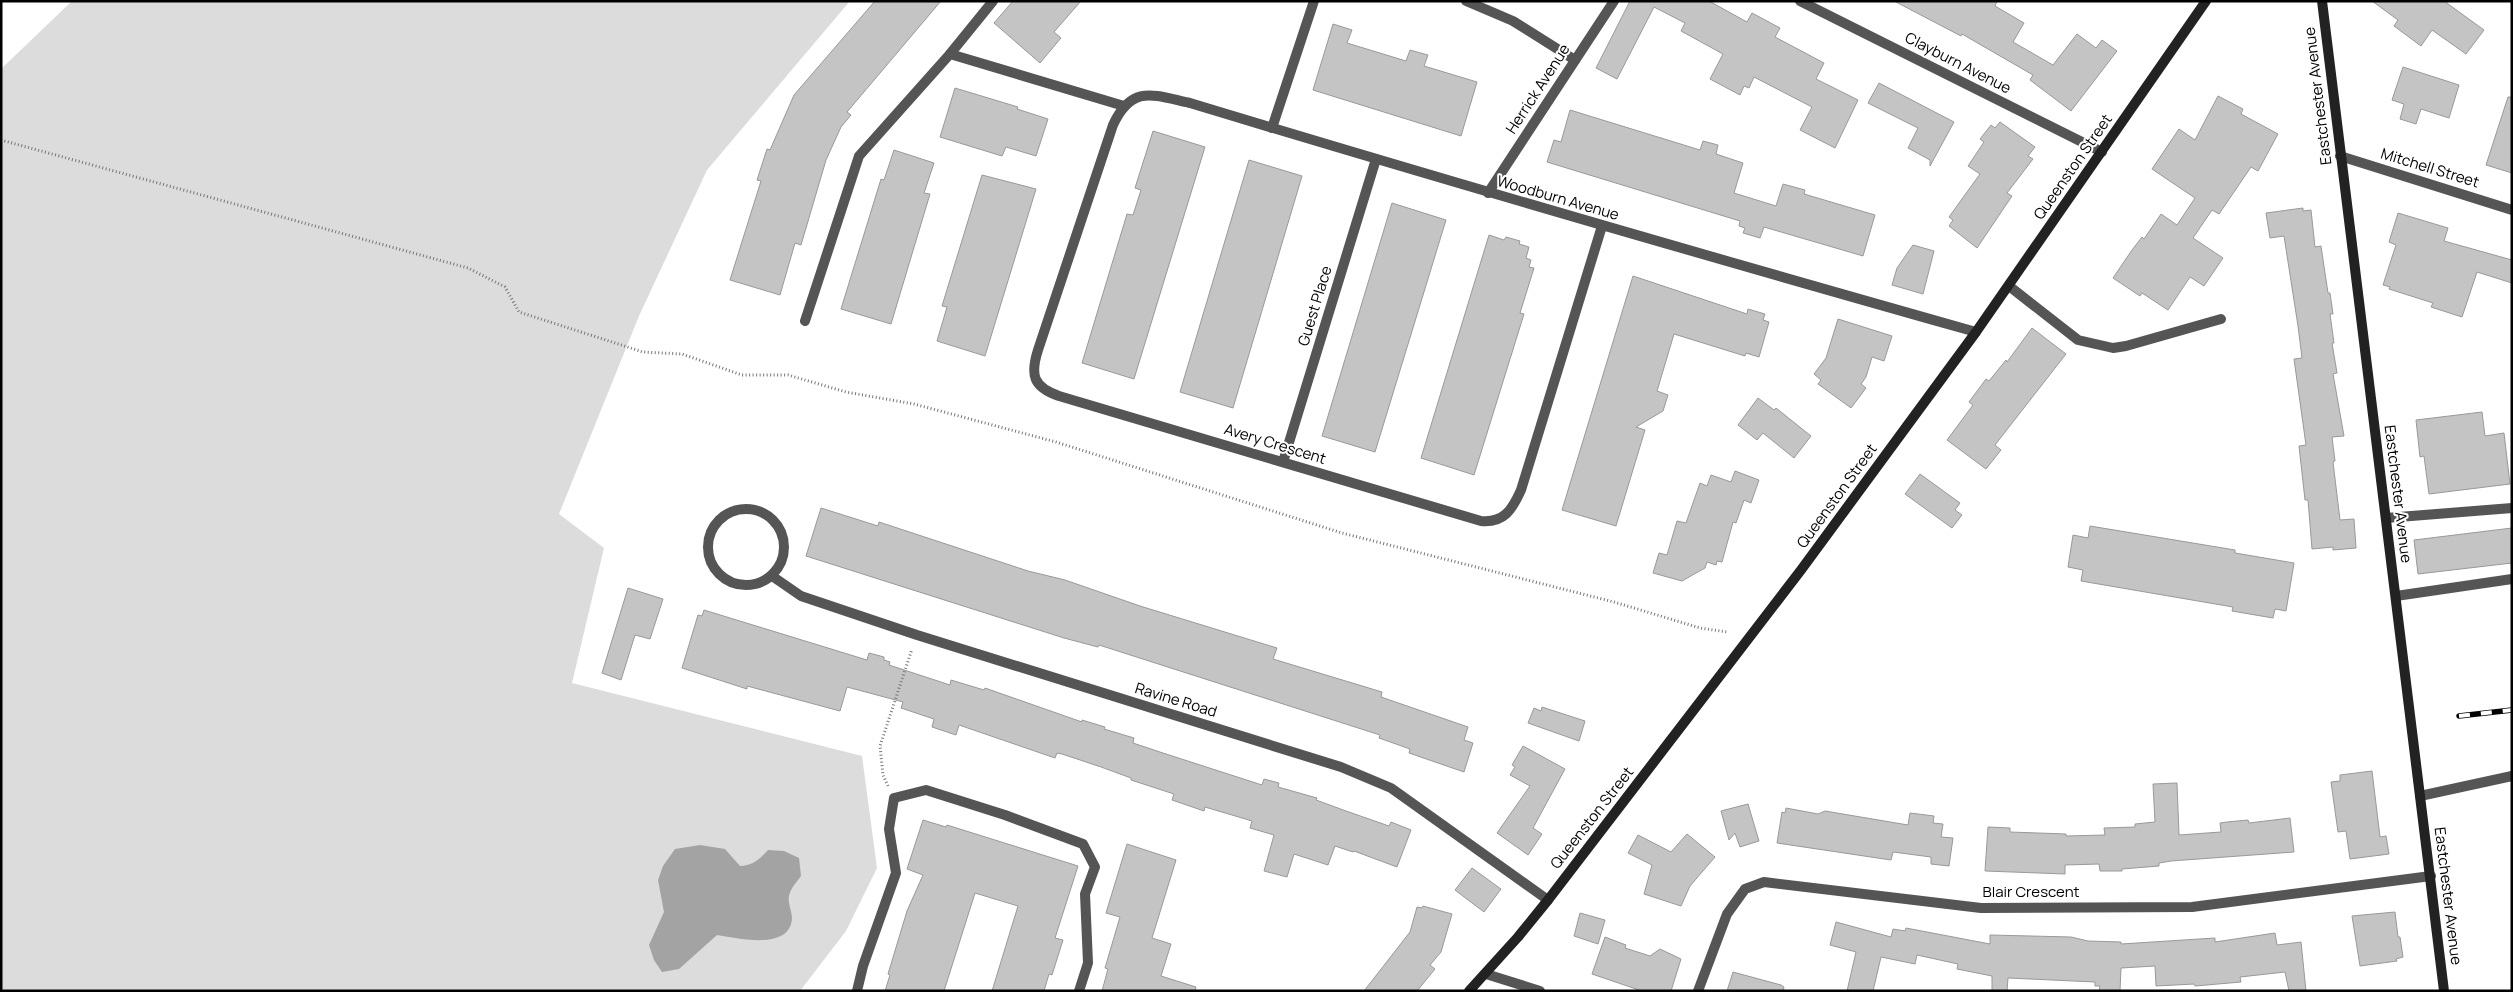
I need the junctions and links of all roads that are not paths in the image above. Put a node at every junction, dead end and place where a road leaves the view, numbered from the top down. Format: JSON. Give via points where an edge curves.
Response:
{"nodes":[{"id":1,"x":993,"y":1,"type":"edge"},
{"id":2,"x":1314,"y":1,"type":"edge"},
{"id":3,"x":1466,"y":1,"type":"edge"},
{"id":4,"x":1614,"y":1,"type":"edge"},
{"id":5,"x":1800,"y":1,"type":"edge"},
{"id":6,"x":2206,"y":1,"type":"edge"},
{"id":7,"x":2322,"y":1,"type":"edge"},
{"id":8,"x":950,"y":54,"type":"junction"},
{"id":9,"x":1575,"y":60,"type":"junction"},
{"id":10,"x":1132,"y":98,"type":"joint"},
{"id":11,"x":1124,"y":106,"type":"junction"},
{"id":12,"x":1272,"y":128,"type":"junction"},
{"id":13,"x":2102,"y":152,"type":"junction"},
{"id":14,"x":2340,"y":156,"type":"junction"},
{"id":15,"x":1376,"y":159,"type":"junction"},
{"id":16,"x":1488,"y":193,"type":"junction"},
{"id":17,"x":2512,"y":210,"type":"edge"},
{"id":18,"x":1602,"y":226,"type":"junction"},
{"id":19,"x":2009,"y":286,"type":"junction"},
{"id":20,"x":2221,"y":319,"type":"dead end"},
{"id":21,"x":805,"y":321,"type":"dead end"},
{"id":22,"x":1976,"y":332,"type":"junction"},
{"id":23,"x":1283,"y":462,"type":"junction"},
{"id":24,"x":2512,"y":508,"type":"edge"},
{"id":25,"x":2386,"y":518,"type":"junction"},
{"id":26,"x":772,"y":576,"type":"junction"},
{"id":27,"x":2512,"y":579,"type":"edge"},
{"id":28,"x":2396,"y":596,"type":"junction"},
{"id":29,"x":2512,"y":776,"type":"edge"},
{"id":30,"x":2420,"y":796,"type":"junction"},
{"id":31,"x":2431,"y":876,"type":"junction"},
{"id":32,"x":1548,"y":900,"type":"junction"},
{"id":33,"x":1486,"y":974,"type":"junction"},
{"id":34,"x":857,"y":991,"type":"edge"},
{"id":35,"x":1079,"y":991,"type":"edge"},
{"id":36,"x":1469,"y":991,"type":"edge"},
{"id":37,"x":1540,"y":991,"type":"edge"},
{"id":38,"x":1698,"y":991,"type":"edge"},
{"id":39,"x":2444,"y":991,"type":"edge"}],
"edges":[{"from":1,"to":8,"type":"street"},
{"from":2,"to":12,"type":"street"},
{"from":3,"to":9,"type":"street","via":[[1513,21]]},
{"from":4,"to":9,"type":"street","name":"Herrick Avenue"},
{"from":5,"to":13,"type":"street","name":"Clayburn Avenue"},
{"from":6,"to":13,"type":"main road","name":"Queenston Street"},
{"from":7,"to":14,"type":"main road","name":"Eastchester Avenue"},
{"from":8,"to":11,"type":"street"},
{"from":8,"to":21,"type":"street","via":[[859,156]]},
{"from":9,"to":16,"type":"street","name":"Herrick Avenue"},
{"from":10,"to":11,"type":"street","name":"Avery Crescent"},
{"from":10,"to":12,"type":"street","name":"Woodburn Avenue","via":[[1148,95],[1190,103]]},
{"from":11,"to":23,"type":"street","name":"Avery Crescent","via":[[1113,125],[1038,350],[1033,371],[1036,380],[1050,393]]},
{"from":12,"to":15,"type":"street","name":"Woodburn Avenue"},
{"from":13,"to":19,"type":"main road","name":"Queenston Street"},
{"from":14,"to":17,"type":"street","name":"Mitchell Street"},
{"from":14,"to":25,"type":"main road","name":"Eastchester Avenue"},
{"from":15,"to":16,"type":"street","name":"Woodburn Avenue"},
{"from":15,"to":23,"type":"street","name":"Guest Place"},
{"from":16,"to":18,"type":"street","name":"Woodburn Avenue"},
{"from":18,"to":22,"type":"street","name":"Woodburn Avenue"},
{"from":18,"to":23,"type":"street","name":"Avery Crescent","via":[[1521,490],[1507,515],[1490,522],[1481,521]]},
{"from":19,"to":20,"type":"street","via":[[2078,340],[2113,348]]},
{"from":19,"to":22,"type":"main road","name":"Queenston Street"},
{"from":22,"to":32,"type":"main road","name":"Queenston Street","via":[[1783,594]]},
{"from":24,"to":25,"type":"street"},
{"from":25,"to":28,"type":"main road","name":"Eastchester Avenue"},
{"from":26,"to":26,"type":"street","via":[[759,584],[745,586],[730,582],[718,573],[710,560],[708,545],[720,519],[734,511],[748,509],[763,513],[775,522],[783,534],[784,549],[781,564]]},
{"from":26,"to":32,"type":"street","name":"Ravine Road","via":[[801,596],[1341,768],[1391,788]]},
{"from":27,"to":28,"type":"street"},
{"from":28,"to":30,"type":"main road","name":"Eastchester Avenue"},
{"from":29,"to":30,"type":"street"},
{"from":30,"to":31,"type":"main road","name":"Eastchester Avenue"},
{"from":31,"to":38,"type":"street","name":"Blair Crescent","via":[[2192,907],[1981,908],[1764,882],[1744,889],[1727,914]]},
{"from":31,"to":39,"type":"main road","name":"Eastchester Avenue"},
{"from":32,"to":33,"type":"main road","name":"Queenston Street"},
{"from":33,"to":36,"type":"main road","name":"Queenston Street"},
{"from":33,"to":37,"type":"street"},
{"from":34,"to":35,"type":"street","via":[[896,873],[889,829],[894,798],[926,790],[1083,844],[1095,866],[1084,894],[1088,963]]}]}
